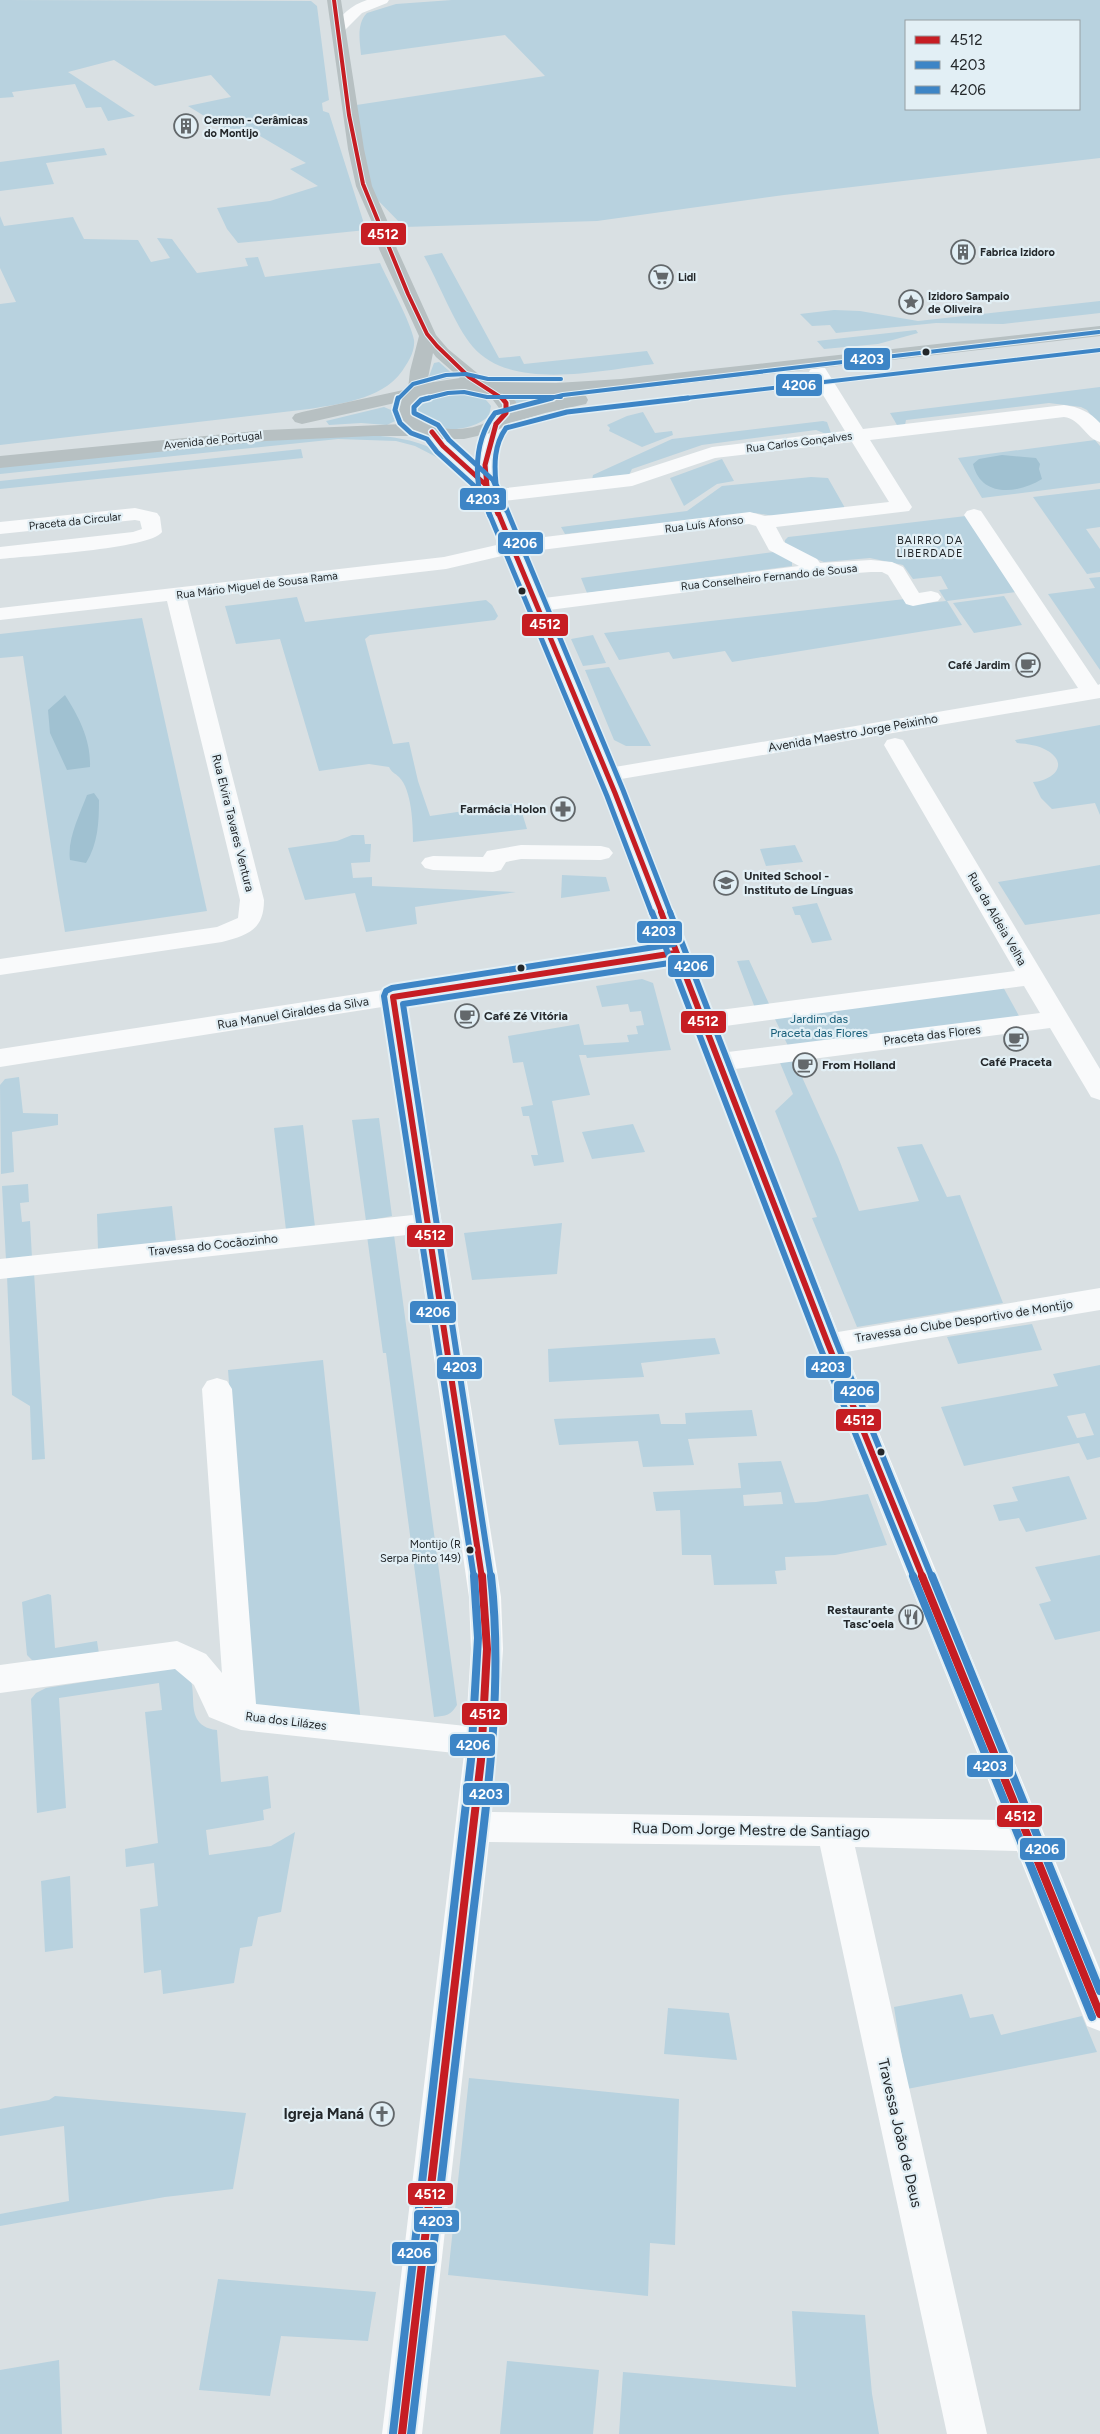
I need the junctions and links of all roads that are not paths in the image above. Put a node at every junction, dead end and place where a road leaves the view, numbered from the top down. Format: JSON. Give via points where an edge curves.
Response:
{"nodes":[{"id":1,"x":382,"y":0,"type":"edge"},
{"id":2,"x":339,"y":2,"type":"edge"},
{"id":3,"x":338,"y":29,"type":"junction"},
{"id":4,"x":1100,"y":331,"type":"edge"},
{"id":5,"x":428,"y":336,"type":"junction"},
{"id":6,"x":1100,"y":341,"type":"edge"},
{"id":7,"x":818,"y":372,"type":"junction"},
{"id":8,"x":484,"y":387,"type":"junction"},
{"id":9,"x":415,"y":393,"type":"junction"},
{"id":10,"x":498,"y":422,"type":"junction"},
{"id":11,"x":430,"y":431,"type":"junction"},
{"id":12,"x":857,"y":436,"type":"junction"},
{"id":13,"x":1100,"y":436,"type":"edge"},
{"id":14,"x":0,"y":451,"type":"edge"},
{"id":15,"x":0,"y":462,"type":"edge"},
{"id":16,"x":489,"y":491,"type":"junction"},
{"id":17,"x":974,"y":515,"type":"dead end"},
{"id":18,"x":764,"y":522,"type":"junction"},
{"id":19,"x":0,"y":528,"type":"edge"},
{"id":20,"x":513,"y":549,"type":"junction"},
{"id":21,"x":0,"y":553,"type":"edge"},
{"id":22,"x":813,"y":570,"type":"junction"},
{"id":23,"x":176,"y":595,"type":"junction"},
{"id":24,"x":931,"y":597,"type":"dead end"},
{"id":25,"x":536,"y":605,"type":"junction"},
{"id":26,"x":0,"y":614,"type":"edge"},
{"id":27,"x":1097,"y":697,"type":"edge"},
{"id":28,"x":895,"y":744,"type":"junction"},
{"id":29,"x":610,"y":784,"type":"junction"},
{"id":30,"x":601,"y":853,"type":"dead end"},
{"id":31,"x":433,"y":863,"type":"dead end"},
{"id":32,"x":675,"y":953,"type":"junction"},
{"id":33,"x":0,"y":967,"type":"edge"},
{"id":34,"x":1031,"y":977,"type":"junction"},
{"id":35,"x":392,"y":998,"type":"junction"},
{"id":36,"x":1056,"y":1018,"type":"junction"},
{"id":37,"x":702,"y":1020,"type":"junction"},
{"id":38,"x":0,"y":1058,"type":"edge"},
{"id":39,"x":718,"y":1062,"type":"junction"},
{"id":40,"x":1100,"y":1091,"type":"edge"},
{"id":41,"x":427,"y":1222,"type":"junction"},
{"id":42,"x":0,"y":1269,"type":"edge"},
{"id":43,"x":1100,"y":1299,"type":"edge"},
{"id":44,"x":828,"y":1344,"type":"junction"},
{"id":45,"x":217,"y":1389,"type":"dead end"},
{"id":46,"x":0,"y":1679,"type":"edge"},
{"id":47,"x":242,"y":1716,"type":"junction"},
{"id":48,"x":482,"y":1742,"type":"junction"},
{"id":49,"x":474,"y":1827,"type":"junction"},
{"id":50,"x":834,"y":1831,"type":"junction"},
{"id":51,"x":1029,"y":1836,"type":"junction"},
{"id":52,"x":1100,"y":2014,"type":"edge"},
{"id":53,"x":402,"y":2434,"type":"edge"},
{"id":54,"x":967,"y":2434,"type":"edge"}],
"edges":[{"from":1,"to":3,"type":"street","via":[[351,13]]},
{"from":2,"to":3,"type":"main road"},
{"from":3,"to":5,"type":"main road","via":[[364,186],[388,249]]},
{"from":4,"to":8,"type":"main road","name":"Avenida de Portugal","via":[[621,385]]},
{"from":5,"to":8,"type":"main road"},
{"from":5,"to":9,"type":"main road"},
{"from":6,"to":7,"type":"main road","name":"Avenida de Portugal"},
{"from":7,"to":10,"type":"main road","name":"Avenida de Portugal","via":[[590,399],[541,408]]},
{"from":7,"to":12,"type":"street"},
{"from":8,"to":9,"type":"main road","name":"Avenida de Portugal","via":[[447,384]]},
{"from":8,"to":10,"type":"main road","via":[[497,393],[507,406],[506,413]]},
{"from":9,"to":11,"type":"main road","via":[[406,402],[407,418]]},
{"from":9,"to":14,"type":"main road","name":"Avenida de Portugal","via":[[275,422]]},
{"from":10,"to":11,"type":"main road","name":"Avenida de Portugal","via":[[466,434]]},
{"from":10,"to":16,"type":"street","via":[[485,466]]},
{"from":11,"to":15,"type":"main road","name":"Avenida de Portugal","via":[[279,434]]},
{"from":11,"to":16,"type":"street"},
{"from":12,"to":13,"type":"street","name":"Rua Carlos Gonçalves","via":[[1064,411],[1084,416]]},
{"from":12,"to":16,"type":"street","name":"Rua Carlos Gonçalves","via":[[712,453],[632,480]]},
{"from":12,"to":18,"type":"street","name":"Rua Luís Afonso","via":[[902,507]]},
{"from":16,"to":20,"type":"street"},
{"from":17,"to":27,"type":"street"},
{"from":18,"to":20,"type":"street","name":"Rua Luís Afonso","via":[[750,518]]},
{"from":18,"to":22,"type":"street","via":[[776,546],[810,563]]},
{"from":19,"to":21,"type":"street","name":"Praceta da Circular","via":[[136,514],[150,517],[152,532],[137,538]]},
{"from":20,"to":23,"type":"street","name":"Rua Mário Miguel de Sousa Rama","via":[[446,562]]},
{"from":20,"to":25,"type":"street"},
{"from":22,"to":24,"type":"street","name":"Rua Conselheiro Fernando de Sousa","via":[[885,566],[896,571],[914,600]]},
{"from":22,"to":25,"type":"street","name":"Rua Conselheiro Fernando de Sousa"},
{"from":23,"to":26,"type":"street","name":"Rua Mário Miguel de Sousa Rama"},
{"from":23,"to":33,"type":"street","name":"Rua Elvira Tavares Ventura","via":[[252,900],[248,922],[222,934]]},
{"from":25,"to":29,"type":"street"},
{"from":27,"to":28,"type":"street","name":"Avenida Maestro Jorge Peixinho"},
{"from":27,"to":29,"type":"street","name":"Avenida Maestro Jorge Peixinho"},
{"from":28,"to":29,"type":"street","name":"Avenida Maestro Jorge Peixinho"},
{"from":28,"to":34,"type":"street","name":"Rua da Aldeia Velha"},
{"from":29,"to":32,"type":"street"},
{"from":30,"to":31,"type":"street","via":[[521,852],[495,856],[493,865]]},
{"from":32,"to":35,"type":"street","name":"Rua Manuel Giraldes da Silva"},
{"from":32,"to":37,"type":"street"},
{"from":34,"to":36,"type":"street","name":"Rua da Aldeia Velha"},
{"from":34,"to":37,"type":"street"},
{"from":35,"to":38,"type":"street","name":"Rua Manuel Giraldes da Silva"},
{"from":35,"to":41,"type":"street"},
{"from":36,"to":39,"type":"street","name":"Praceta das Flores"},
{"from":36,"to":40,"type":"street","name":"Rua da Aldeia Velha"},
{"from":37,"to":39,"type":"street"},
{"from":39,"to":44,"type":"street"},
{"from":41,"to":42,"type":"street","name":"Travessa do Cocãozinho"},
{"from":41,"to":48,"type":"street","via":[[485,1597],[487,1649]]},
{"from":43,"to":44,"type":"street","name":"Travessa do Clube Desportivo de Montijo"},
{"from":44,"to":51,"type":"street"},
{"from":45,"to":47,"type":"street"},
{"from":46,"to":47,"type":"street","name":"Rua dos Lilázes","via":[[177,1655],[194,1661],[210,1680],[221,1707]]},
{"from":47,"to":48,"type":"street","name":"Rua dos Lilázes"},
{"from":48,"to":49,"type":"street"},
{"from":49,"to":50,"type":"street","name":"Rua Dom Jorge Mestre de Santiago"},
{"from":49,"to":53,"type":"street"},
{"from":50,"to":51,"type":"street","name":"Rua Dom Jorge Mestre de Santiago"},
{"from":50,"to":54,"type":"street","name":"Travessa João de Deus"},
{"from":51,"to":52,"type":"street"}]}
